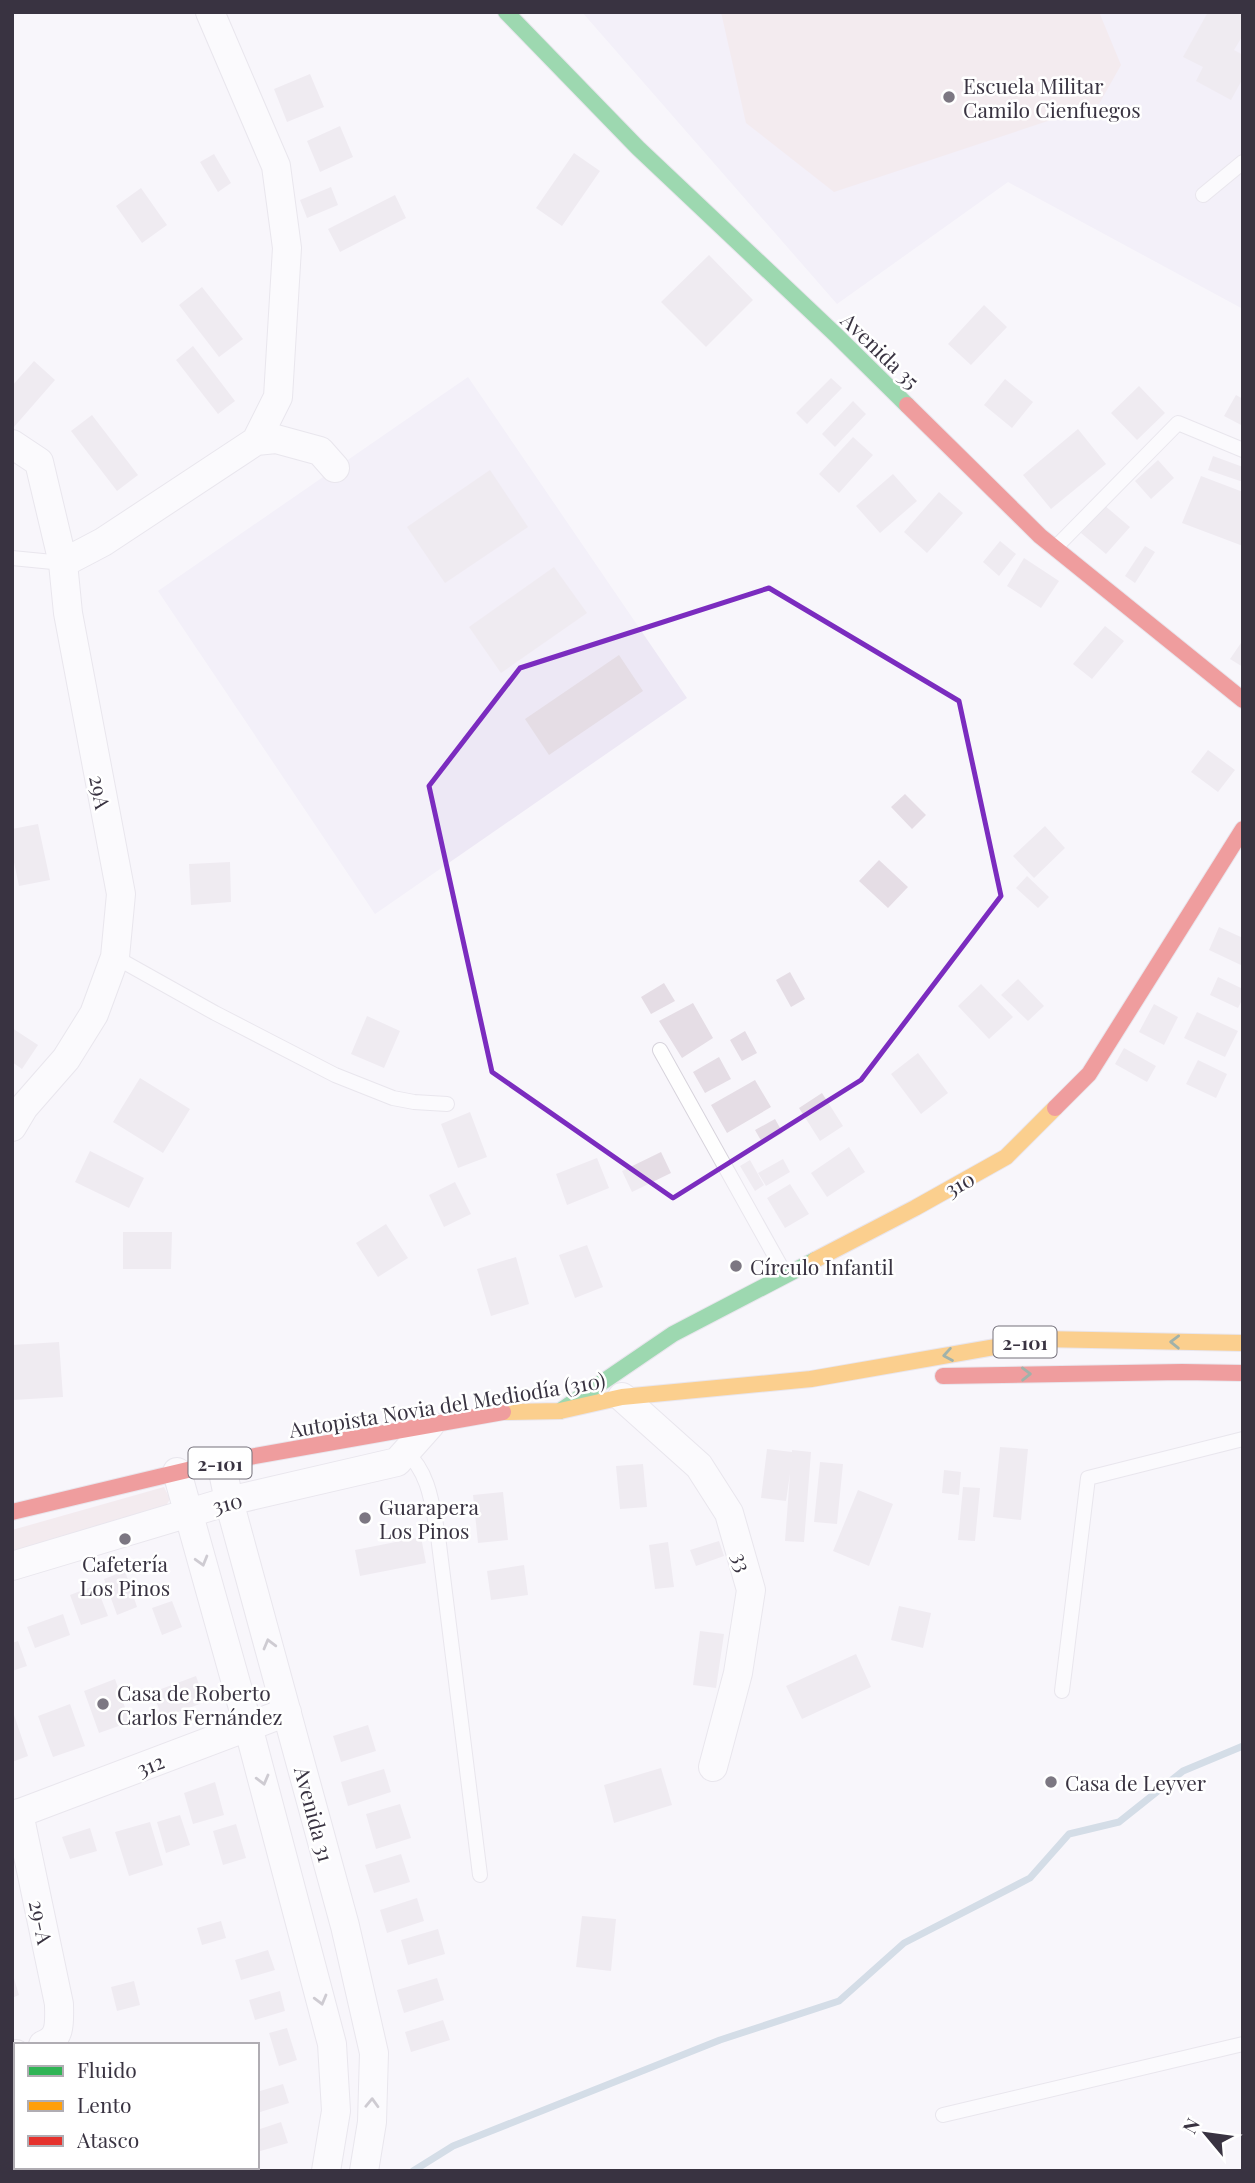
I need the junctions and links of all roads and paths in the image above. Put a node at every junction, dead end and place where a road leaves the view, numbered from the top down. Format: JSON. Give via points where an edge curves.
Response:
{"nodes":[{"id":1,"x":210,"y":12,"type":"edge"},
{"id":2,"x":506,"y":12,"type":"edge"},
{"id":3,"x":1243,"y":162,"type":"edge"},
{"id":4,"x":1203,"y":195,"type":"dead end"},
{"id":5,"x":256,"y":441,"type":"junction"},
{"id":6,"x":12,"y":444,"type":"edge"},
{"id":7,"x":1243,"y":450,"type":"edge"},
{"id":8,"x":335,"y":468,"type":"dead end"},
{"id":9,"x":1055,"y":548,"type":"junction"},
{"id":10,"x":12,"y":558,"type":"edge"},
{"id":11,"x":62,"y":563,"type":"junction"},
{"id":12,"x":1243,"y":700,"type":"edge"},
{"id":13,"x":1243,"y":829,"type":"edge"},
{"id":14,"x":115,"y":957,"type":"junction"},
{"id":15,"x":660,"y":1050,"type":"dead end"},
{"id":16,"x":447,"y":1104,"type":"dead end"},
{"id":17,"x":12,"y":1127,"type":"edge"},
{"id":18,"x":786,"y":1275,"type":"junction"},
{"id":19,"x":1243,"y":1343,"type":"edge"},
{"id":20,"x":1182,"y":1371,"type":"junction"},
{"id":21,"x":1243,"y":1373,"type":"edge"},
{"id":22,"x":811,"y":1379,"type":"junction"},
{"id":23,"x":1243,"y":1385,"type":"edge"},
{"id":24,"x":622,"y":1397,"type":"junction"},
{"id":25,"x":559,"y":1411,"type":"junction"},
{"id":26,"x":430,"y":1425,"type":"junction"},
{"id":27,"x":1243,"y":1439,"type":"edge"},
{"id":28,"x":405,"y":1451,"type":"junction"},
{"id":29,"x":221,"y":1462,"type":"junction"},
{"id":30,"x":177,"y":1472,"type":"junction"},
{"id":31,"x":229,"y":1501,"type":"junction"},
{"id":32,"x":12,"y":1512,"type":"edge"},
{"id":33,"x":188,"y":1512,"type":"junction"},
{"id":34,"x":12,"y":1566,"type":"edge"},
{"id":35,"x":1062,"y":1691,"type":"dead end"},
{"id":36,"x":288,"y":1712,"type":"junction"},
{"id":37,"x":248,"y":1726,"type":"junction"},
{"id":38,"x":713,"y":1767,"type":"dead end"},
{"id":39,"x":16,"y":1815,"type":"edge"},
{"id":40,"x":480,"y":1875,"type":"dead end"},
{"id":41,"x":51,"y":2038,"type":"edge"},
{"id":42,"x":1243,"y":2044,"type":"edge"},
{"id":43,"x":943,"y":2115,"type":"dead end"},
{"id":44,"x":326,"y":2171,"type":"edge"},
{"id":45,"x":364,"y":2171,"type":"edge"}],
"edges":[{"from":1,"to":5,"type":"street","via":[[276,166],[287,248],[278,397]]},
{"from":2,"to":9,"type":"main road","name":"Avenida 35","via":[[638,148]]},
{"from":3,"to":4,"type":"lane"},
{"from":5,"to":8,"type":"street","via":[[276,439],[320,452]]},
{"from":5,"to":11,"type":"street","via":[[103,542]]},
{"from":6,"to":11,"type":"street","name":"29A","via":[[39,463]]},
{"from":7,"to":9,"type":"lane","via":[[1178,423]]},
{"from":9,"to":12,"type":"main road","name":"Avenida 35"},
{"from":10,"to":11,"type":"lane"},
{"from":11,"to":14,"type":"street","name":"29A","via":[[121,894]]},
{"from":13,"to":18,"type":"main road","name":"310","via":[[1089,1074],[1006,1157]]},
{"from":14,"to":16,"type":"lane","via":[[335,1075],[393,1098]]},
{"from":14,"to":17,"type":"street","name":"29A","via":[[94,1014],[66,1059]]},
{"from":15,"to":18,"type":"lane"},
{"from":18,"to":25,"type":"main road","name":"310","via":[[673,1334]]},
{"from":19,"to":22,"type":"main road","number":"2-101","one_way":true,"via":[[1041,1339]]},
{"from":20,"to":21,"type":"main road","number":"2-101"},
{"from":22,"to":20,"type":"main road","number":"2-101","one_way":true},
{"from":20,"to":23,"type":"main road"},
{"from":22,"to":24,"type":"main road","name":"Autopista Novia del Mediodía (310)","number":"2-101"},
{"from":24,"to":25,"type":"main road","name":"Autopista Novia del Mediodía (310)","number":"2-101"},
{"from":24,"to":38,"type":"street","name":"33","via":[[699,1466],[729,1513],[751,1590],[738,1673]]},
{"from":25,"to":26,"type":"main road","name":"Autopista Novia del Mediodía (310)","number":"2-101","via":[[499,1412]]},
{"from":26,"to":28,"type":"street","name":"310"},
{"from":26,"to":29,"type":"main road","name":"Autopista Novia del Mediodía (310)","number":"2-101"},
{"from":27,"to":35,"type":"lane","via":[[1088,1478]]},
{"from":28,"to":31,"type":"street","name":"310","via":[[397,1462]]},
{"from":28,"to":40,"type":"lane","via":[[428,1484],[438,1536]]},
{"from":29,"to":30,"type":"main road","name":"Autopista Novia del Mediodía (310)","number":"2-101"},
{"from":29,"to":31,"type":"street","name":"Avenida 31"},
{"from":30,"to":32,"type":"main road","name":"Autopista Novia del Mediodía (310)","number":"2-101"},
{"from":30,"to":33,"type":"street","name":"Avenida 31"},
{"from":31,"to":33,"type":"street","name":"310"},
{"from":36,"to":31,"type":"street","name":"Avenida 31","one_way":true},
{"from":33,"to":34,"type":"street","name":"310"},
{"from":33,"to":37,"type":"street","name":"Avenida 31","one_way":true},
{"from":36,"to":37,"type":"street","name":"312"},
{"from":45,"to":36,"type":"street","name":"Avenida 31","one_way":true,"via":[[372,2122],[374,2053]]},
{"from":37,"to":39,"type":"street","name":"312"},
{"from":37,"to":44,"type":"street","name":"Avenida 31","one_way":true,"via":[[332,2044],[336,2111]]},
{"from":39,"to":41,"type":"street","name":"29-A","via":[[59,2004]]},
{"from":42,"to":43,"type":"lane"}]}
